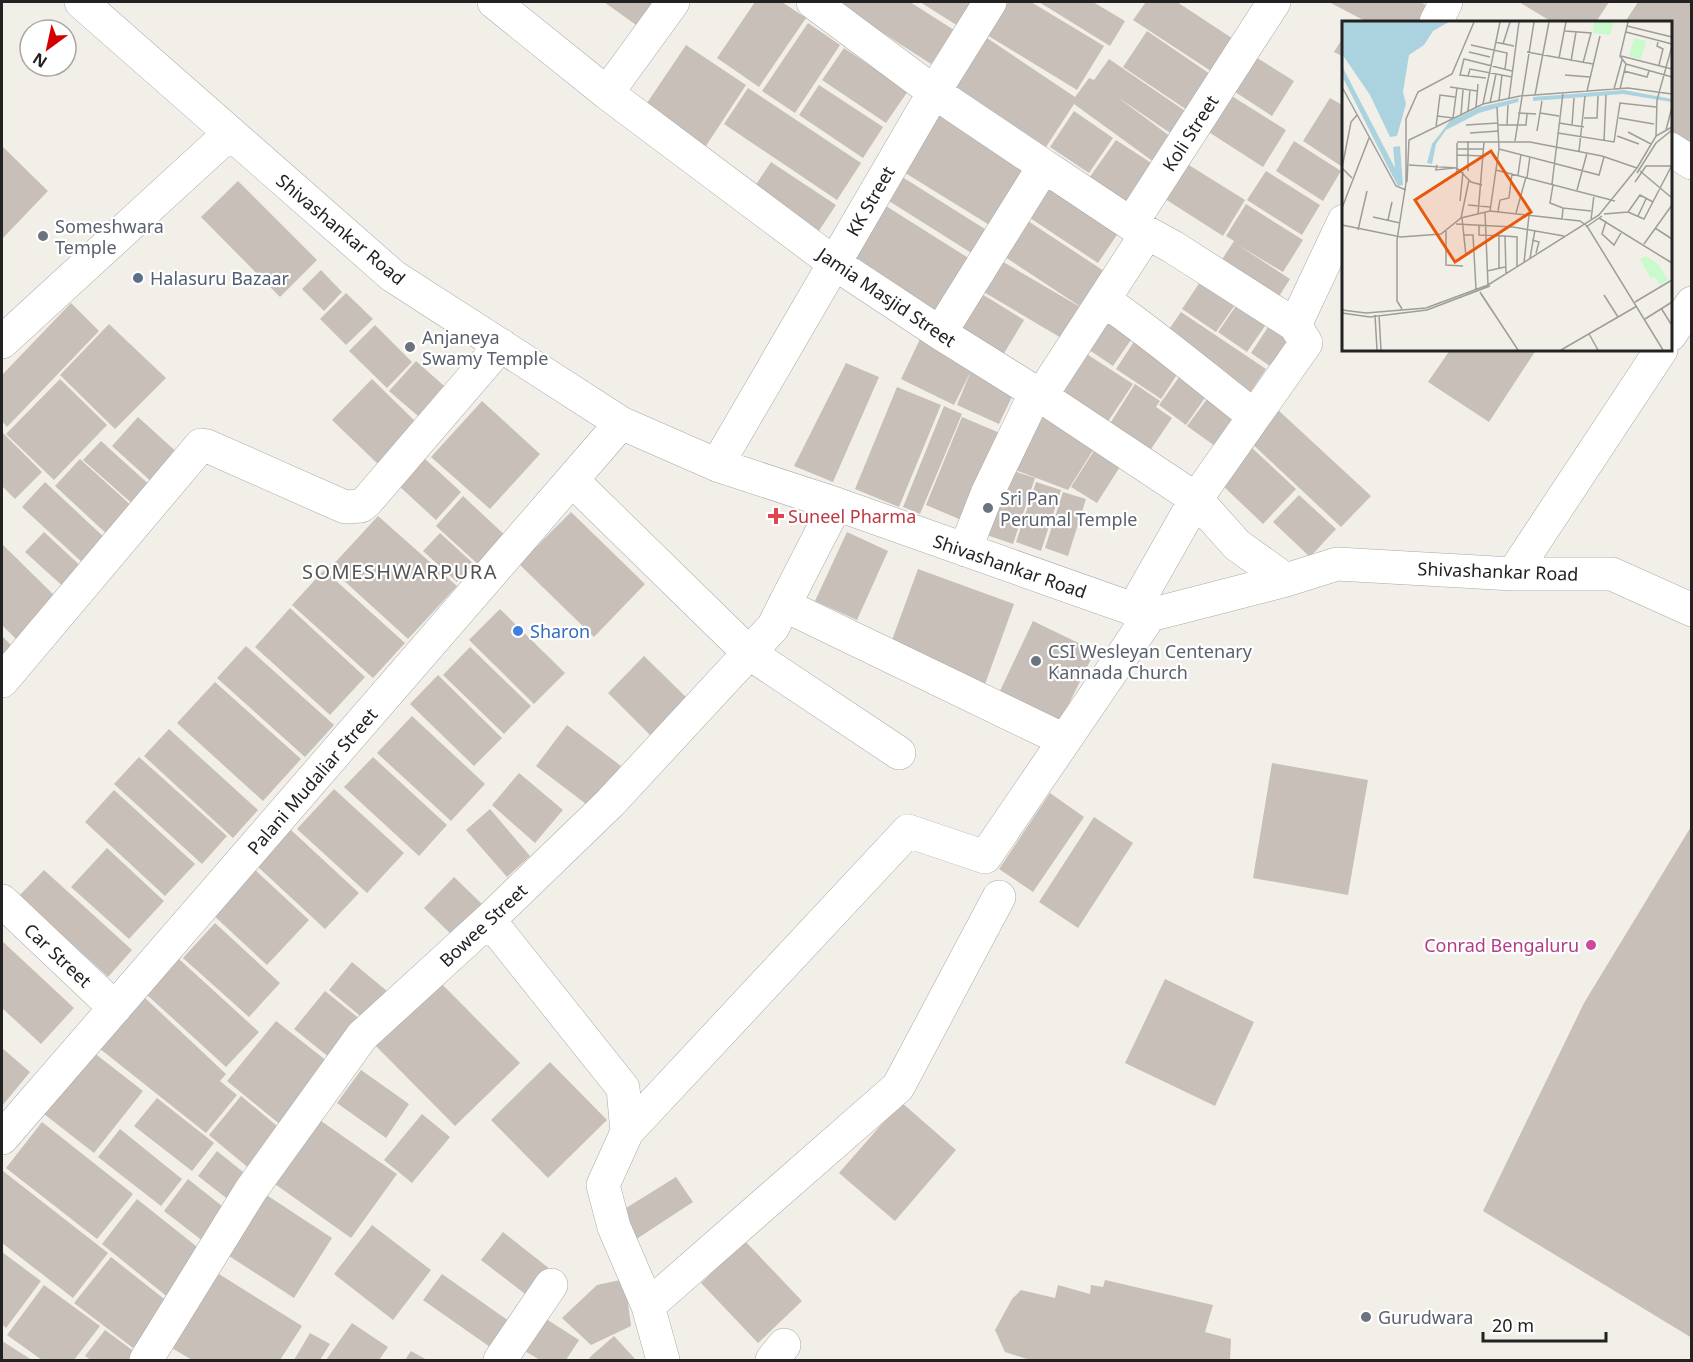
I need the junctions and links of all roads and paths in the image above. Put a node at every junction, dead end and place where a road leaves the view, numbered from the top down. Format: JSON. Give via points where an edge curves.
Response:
{"nodes":[{"id":1,"x":81,"y":2,"type":"edge"},
{"id":2,"x":494,"y":2,"type":"edge"},
{"id":3,"x":673,"y":2,"type":"edge"},
{"id":4,"x":813,"y":2,"type":"edge"},
{"id":5,"x":990,"y":2,"type":"edge"},
{"id":6,"x":1274,"y":2,"type":"edge"},
{"id":7,"x":1446,"y":2,"type":"edge"},
{"id":8,"x":1436,"y":21,"type":"edge"},
{"id":9,"x":934,"y":92,"type":"junction"},
{"id":10,"x":607,"y":93,"type":"junction"},
{"id":11,"x":230,"y":133,"type":"junction"},
{"id":12,"x":1672,"y":150,"type":"edge"},
{"id":13,"x":1692,"y":163,"type":"edge"},
{"id":14,"x":1044,"y":166,"type":"junction"},
{"id":15,"x":1342,"y":225,"type":"edge"},
{"id":16,"x":1150,"y":235,"type":"junction"},
{"id":17,"x":834,"y":263,"type":"junction"},
{"id":18,"x":1104,"y":300,"type":"junction"},
{"id":19,"x":1692,"y":303,"type":"edge"},
{"id":20,"x":1295,"y":325,"type":"junction"},
{"id":21,"x":940,"y":333,"type":"junction"},
{"id":22,"x":1672,"y":333,"type":"edge"},
{"id":23,"x":2,"y":342,"type":"edge"},
{"id":24,"x":501,"y":345,"type":"junction"},
{"id":25,"x":1660,"y":351,"type":"edge"},
{"id":26,"x":1039,"y":394,"type":"junction"},
{"id":27,"x":1254,"y":416,"type":"junction"},
{"id":28,"x":621,"y":423,"type":"junction"},
{"id":29,"x":717,"y":465,"type":"junction"},
{"id":30,"x":572,"y":480,"type":"junction"},
{"id":31,"x":1196,"y":499,"type":"junction"},
{"id":32,"x":836,"y":504,"type":"junction"},
{"id":33,"x":965,"y":550,"type":"junction"},
{"id":34,"x":1513,"y":573,"type":"junction"},
{"id":35,"x":1286,"y":580,"type":"junction"},
{"id":36,"x":784,"y":605,"type":"junction"},
{"id":37,"x":1692,"y":610,"type":"edge"},
{"id":38,"x":1141,"y":613,"type":"junction"},
{"id":39,"x":749,"y":653,"type":"junction"},
{"id":40,"x":2,"y":681,"type":"edge"},
{"id":41,"x":1064,"y":740,"type":"junction"},
{"id":42,"x":899,"y":753,"type":"dead end"},
{"id":43,"x":999,"y":897,"type":"dead end"},
{"id":44,"x":2,"y":901,"type":"edge"},
{"id":45,"x":489,"y":920,"type":"junction"},
{"id":46,"x":115,"y":1008,"type":"junction"},
{"id":47,"x":627,"y":1132,"type":"junction"},
{"id":48,"x":2,"y":1138,"type":"edge"},
{"id":49,"x":551,"y":1285,"type":"dead end"},
{"id":50,"x":648,"y":1306,"type":"junction"},
{"id":51,"x":154,"y":1357,"type":"edge"},
{"id":52,"x":500,"y":1360,"type":"edge"},
{"id":53,"x":663,"y":1360,"type":"edge"}],
"edges":[{"from":1,"to":11,"type":"street","name":"Shivashankar Road"},
{"from":2,"to":10,"type":"street","name":"Jamia Masjid Street"},
{"from":3,"to":10,"type":"street"},
{"from":4,"to":9,"type":"street"},
{"from":5,"to":9,"type":"street","name":"KK Street"},
{"from":6,"to":16,"type":"street","name":"Koli Street"},
{"from":7,"to":8,"type":"street"},
{"from":9,"to":14,"type":"street"},
{"from":9,"to":17,"type":"street","name":"KK Street"},
{"from":10,"to":17,"type":"street","name":"Jamia Masjid Street"},
{"from":11,"to":23,"type":"street"},
{"from":11,"to":24,"type":"street","name":"Shivashankar Road","via":[[393,276]]},
{"from":12,"to":13,"type":"street"},
{"from":14,"to":16,"type":"street"},
{"from":14,"to":21,"type":"street"},
{"from":15,"to":20,"type":"street"},
{"from":16,"to":18,"type":"street","name":"Koli Street"},
{"from":16,"to":20,"type":"street"},
{"from":17,"to":21,"type":"street","name":"Jamia Masjid Street"},
{"from":17,"to":29,"type":"street","name":"KK Street"},
{"from":18,"to":26,"type":"street","name":"Koli Street"},
{"from":18,"to":27,"type":"street","via":[[1147,329]]},
{"from":19,"to":22,"type":"street"},
{"from":20,"to":27,"type":"street","via":[[1306,342]]},
{"from":21,"to":26,"type":"street","name":"Jamia Masjid Street"},
{"from":24,"to":28,"type":"street","name":"Shivashankar Road"},
{"from":24,"to":40,"type":"street","via":[[361,506],[345,507],[201,445]]},
{"from":25,"to":34,"type":"street"},
{"from":26,"to":31,"type":"street","name":"Jamia Masjid Street"},
{"from":26,"to":33,"type":"street","name":"Koli Street","via":[[987,494]]},
{"from":27,"to":31,"type":"street"},
{"from":28,"to":29,"type":"street","name":"Shivashankar Road"},
{"from":28,"to":30,"type":"street","name":"Palani Mudaliar Street"},
{"from":29,"to":32,"type":"street","name":"Shivashankar Road"},
{"from":30,"to":39,"type":"street"},
{"from":30,"to":46,"type":"street","name":"Palani Mudaliar Street"},
{"from":31,"to":35,"type":"street","name":"Jamia Masjid Street","via":[[1237,545]]},
{"from":31,"to":38,"type":"street"},
{"from":32,"to":33,"type":"street","name":"Shivashankar Road"},
{"from":32,"to":36,"type":"street","name":"Bowee Street"},
{"from":33,"to":38,"type":"street","name":"Shivashankar Road"},
{"from":34,"to":35,"type":"street","name":"Shivashankar Road","via":[[1337,564]]},
{"from":34,"to":37,"type":"street","name":"Shivashankar Road","via":[[1612,574]]},
{"from":35,"to":38,"type":"street","name":"Shivashankar Road"},
{"from":36,"to":39,"type":"street","name":"Bowee Street","via":[[773,627]]},
{"from":36,"to":41,"type":"street"},
{"from":38,"to":41,"type":"street"},
{"from":39,"to":42,"type":"street"},
{"from":39,"to":45,"type":"street","name":"Bowee Street","via":[[610,803]]},
{"from":41,"to":47,"type":"street","via":[[985,857],[908,831]]},
{"from":43,"to":50,"type":"street","via":[[898,1087]]},
{"from":44,"to":46,"type":"street","name":"Car Street"},
{"from":45,"to":47,"type":"street","via":[[623,1088]]},
{"from":45,"to":51,"type":"street","name":"Bowee Street","via":[[362,1036],[251,1190]]},
{"from":46,"to":48,"type":"street","name":"Palani Mudaliar Street"},
{"from":47,"to":50,"type":"street","via":[[603,1185],[614,1227]]},
{"from":49,"to":52,"type":"street"},
{"from":50,"to":53,"type":"street"}]}
